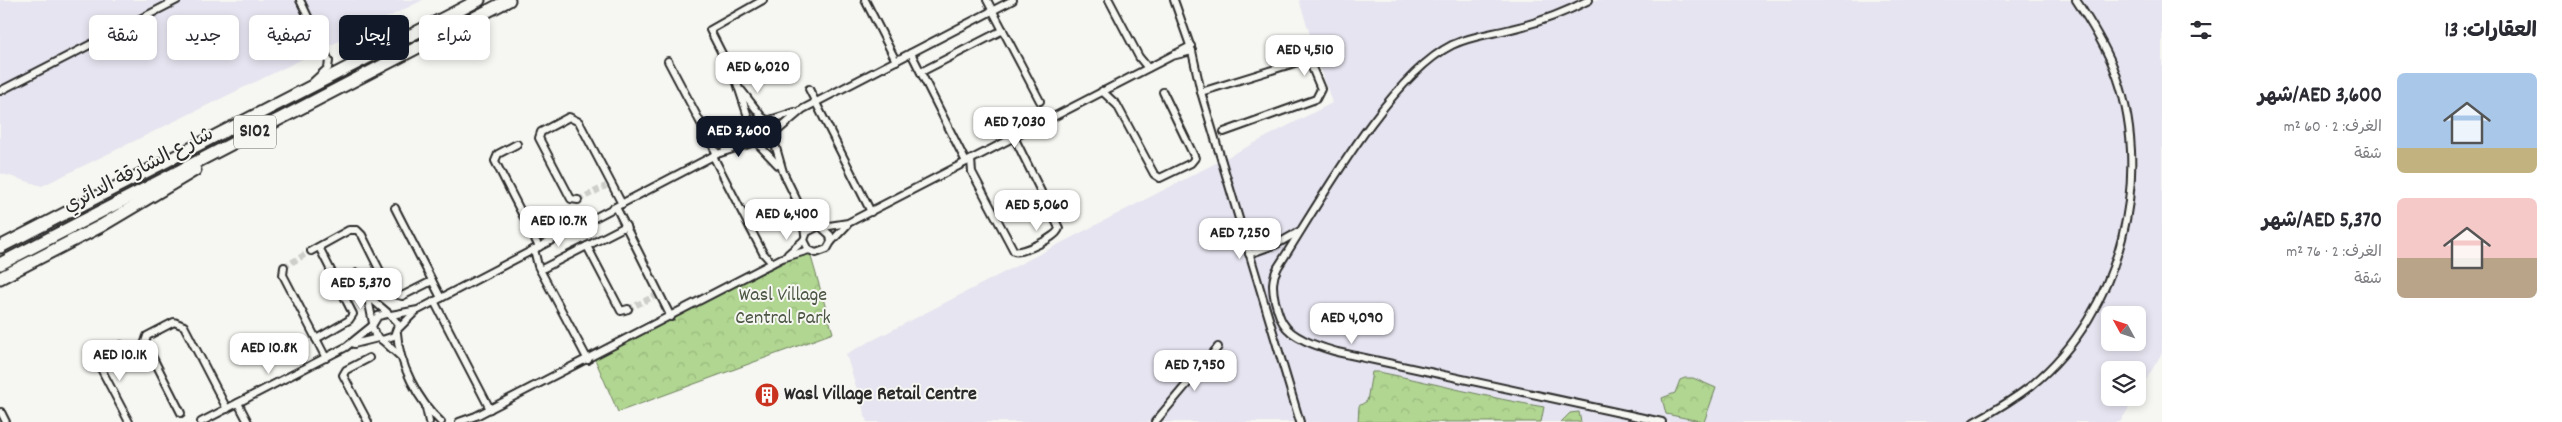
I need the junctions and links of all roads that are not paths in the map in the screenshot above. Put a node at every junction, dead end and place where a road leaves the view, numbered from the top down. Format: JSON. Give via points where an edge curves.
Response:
{"nodes":[{"id":1,"x":177,"y":0,"type":"edge"},
{"id":2,"x":300,"y":0,"type":"edge"},
{"id":3,"x":478,"y":0,"type":"edge"},
{"id":4,"x":509,"y":0,"type":"edge"},
{"id":5,"x":763,"y":0,"type":"edge"},
{"id":6,"x":865,"y":0,"type":"edge"},
{"id":7,"x":987,"y":0,"type":"edge"},
{"id":8,"x":1013,"y":0,"type":"edge"},
{"id":9,"x":1109,"y":0,"type":"edge"},
{"id":10,"x":1174,"y":0,"type":"edge"},
{"id":11,"x":1589,"y":0,"type":"edge"},
{"id":12,"x":2076,"y":0,"type":"edge"},
{"id":13,"x":993,"y":11,"type":"junction"},
{"id":14,"x":1003,"y":30,"type":"junction"},
{"id":15,"x":1191,"y":48,"type":"junction"},
{"id":16,"x":911,"y":53,"type":"junction"},
{"id":17,"x":668,"y":61,"type":"dead end"},
{"id":18,"x":896,"y":61,"type":"junction"},
{"id":19,"x":1148,"y":68,"type":"junction"},
{"id":20,"x":920,"y":72,"type":"junction"},
{"id":21,"x":737,"y":83,"type":"junction"},
{"id":22,"x":310,"y":87,"type":"junction"},
{"id":23,"x":809,"y":89,"type":"dead end"},
{"id":24,"x":0,"y":91,"type":"edge"},
{"id":25,"x":1102,"y":91,"type":"junction"},
{"id":26,"x":1163,"y":92,"type":"dead end"},
{"id":27,"x":1201,"y":92,"type":"junction"},
{"id":28,"x":1040,"y":101,"type":"dead end"},
{"id":29,"x":816,"y":103,"type":"junction"},
{"id":30,"x":803,"y":110,"type":"junction"},
{"id":31,"x":762,"y":117,"type":"junction"},
{"id":32,"x":770,"y":120,"type":"junction"},
{"id":33,"x":750,"y":123,"type":"junction"},
{"id":34,"x":748,"y":131,"type":"junction"},
{"id":35,"x":1224,"y":132,"type":"dead end"},
{"id":36,"x":774,"y":135,"type":"junction"},
{"id":37,"x":247,"y":136,"type":"junction"},
{"id":38,"x":1014,"y":137,"type":"junction"},
{"id":39,"x":756,"y":143,"type":"junction"},
{"id":40,"x":517,"y":144,"type":"dead end"},
{"id":41,"x":715,"y":155,"type":"junction"},
{"id":42,"x":969,"y":161,"type":"junction"},
{"id":43,"x":783,"y":172,"type":"junction"},
{"id":44,"x":578,"y":200,"type":"dead end"},
{"id":45,"x":619,"y":205,"type":"junction"},
{"id":46,"x":395,"y":208,"type":"dead end"},
{"id":47,"x":801,"y":209,"type":"junction"},
{"id":48,"x":871,"y":212,"type":"junction"},
{"id":49,"x":848,"y":223,"type":"junction"},
{"id":50,"x":626,"y":226,"type":"junction"},
{"id":51,"x":821,"y":227,"type":"junction"},
{"id":52,"x":1303,"y":228,"type":"junction"},
{"id":53,"x":805,"y":238,"type":"junction"},
{"id":54,"x":831,"y":242,"type":"junction"},
{"id":55,"x":587,"y":246,"type":"junction"},
{"id":56,"x":0,"y":247,"type":"edge"},
{"id":57,"x":319,"y":247,"type":"junction"},
{"id":58,"x":537,"y":248,"type":"junction"},
{"id":59,"x":809,"y":250,"type":"junction"},
{"id":60,"x":311,"y":251,"type":"tunnel mouth"},
{"id":61,"x":1249,"y":254,"type":"junction"},
{"id":62,"x":782,"y":258,"type":"junction"},
{"id":63,"x":772,"y":263,"type":"junction"},
{"id":64,"x":0,"y":264,"type":"edge"},
{"id":65,"x":284,"y":267,"type":"dead end"},
{"id":66,"x":540,"y":270,"type":"junction"},
{"id":67,"x":357,"y":273,"type":"dead end"},
{"id":68,"x":0,"y":278,"type":"edge"},
{"id":69,"x":432,"y":281,"type":"junction"},
{"id":70,"x":368,"y":294,"type":"junction"},
{"id":71,"x":438,"y":299,"type":"junction"},
{"id":72,"x":418,"y":310,"type":"junction"},
{"id":73,"x":628,"y":310,"type":"dead end"},
{"id":74,"x":389,"y":314,"type":"junction"},
{"id":75,"x":672,"y":316,"type":"junction"},
{"id":76,"x":372,"y":324,"type":"junction"},
{"id":77,"x":398,"y":331,"type":"junction"},
{"id":78,"x":316,"y":339,"type":"junction"},
{"id":79,"x":380,"y":339,"type":"junction"},
{"id":80,"x":121,"y":345,"type":"dead end"},
{"id":81,"x":346,"y":347,"type":"junction"},
{"id":82,"x":1218,"y":348,"type":"dead end"},
{"id":83,"x":401,"y":357,"type":"junction"},
{"id":84,"x":326,"y":358,"type":"junction"},
{"id":85,"x":369,"y":358,"type":"dead end"},
{"id":86,"x":588,"y":360,"type":"junction"},
{"id":87,"x":238,"y":403,"type":"junction"},
{"id":88,"x":426,"y":406,"type":"junction"},
{"id":89,"x":227,"y":408,"type":"junction"},
{"id":90,"x":490,"y":409,"type":"junction"},
{"id":91,"x":1,"y":412,"type":"edge"},
{"id":92,"x":181,"y":413,"type":"dead end"},
{"id":93,"x":476,"y":416,"type":"junction"},
{"id":94,"x":6,"y":422,"type":"edge"},
{"id":95,"x":129,"y":422,"type":"edge"},
{"id":96,"x":201,"y":422,"type":"edge"},
{"id":97,"x":248,"y":422,"type":"edge"},
{"id":98,"x":368,"y":422,"type":"edge"},
{"id":99,"x":429,"y":422,"type":"edge"},
{"id":100,"x":441,"y":422,"type":"edge"},
{"id":101,"x":459,"y":422,"type":"edge"},
{"id":102,"x":470,"y":422,"type":"edge"},
{"id":103,"x":1155,"y":422,"type":"edge"},
{"id":104,"x":1300,"y":422,"type":"edge"},
{"id":105,"x":1662,"y":422,"type":"edge"},
{"id":106,"x":1974,"y":422,"type":"edge"}],
"edges":[{"from":1,"to":24,"type":"street"},
{"from":2,"to":22,"type":"street","via":[[330,61],[328,68]]},
{"from":3,"to":22,"type":"highway","name":"شارع الشارقة الدائري","number":"S102"},
{"from":4,"to":37,"type":"highway","name":"شارع الشارقة الدائري","number":"S102"},
{"from":5,"to":21,"type":"street","via":[[710,30]]},
{"from":6,"to":18,"type":"street"},
{"from":7,"to":13,"type":"street"},
{"from":8,"to":13,"type":"street"},
{"from":9,"to":19,"type":"street","via":[[1139,58]]},
{"from":10,"to":15,"type":"street"},
{"from":11,"to":52,"type":"street","via":[[1536,22],[1465,39],[1430,59],[1370,126]]},
{"from":12,"to":106,"type":"street","via":[[2095,28],[2113,68],[2125,110],[2130,153],[2125,227],[2108,280],[2082,329],[2033,384]]},
{"from":13,"to":14,"type":"street"},
{"from":13,"to":16,"type":"street"},
{"from":14,"to":20,"type":"street"},
{"from":14,"to":28,"type":"street"},
{"from":15,"to":19,"type":"street"},
{"from":15,"to":27,"type":"street"},
{"from":16,"to":18,"type":"street"},
{"from":16,"to":20,"type":"street"},
{"from":17,"to":41,"type":"street"},
{"from":18,"to":29,"type":"street"},
{"from":19,"to":25,"type":"street"},
{"from":20,"to":42,"type":"street"},
{"from":21,"to":31,"type":"street"},
{"from":21,"to":33,"type":"street"},
{"from":22,"to":56,"type":"highway","name":"شارع الشارقة الدائري","number":"S102"},
{"from":23,"to":29,"type":"street"},
{"from":25,"to":26,"type":"street","via":[[1118,105],[1155,176],[1160,178],[1195,158]]},
{"from":25,"to":38,"type":"street"},
{"from":27,"to":35,"type":"street","via":[[1301,61],[1307,60],[1311,65],[1321,89],[1316,100]]},
{"from":27,"to":61,"type":"street"},
{"from":29,"to":30,"type":"street"},
{"from":29,"to":48,"type":"street"},
{"from":30,"to":32,"type":"street"},
{"from":30,"to":36,"type":"street"},
{"from":31,"to":32,"type":"street"},
{"from":31,"to":33,"type":"street"},
{"from":32,"to":36,"type":"street"},
{"from":33,"to":34,"type":"street"},
{"from":34,"to":39,"type":"street"},
{"from":34,"to":41,"type":"street"},
{"from":36,"to":39,"type":"street","via":[[767,143]]},
{"from":36,"to":43,"type":"street"},
{"from":37,"to":64,"type":"highway","name":"شارع الشارقة الدائري","number":"S102"},
{"from":37,"to":68,"type":"highway","via":[[158,193]]},
{"from":38,"to":42,"type":"street"},
{"from":38,"to":42,"type":"street","via":[[1059,228],[1055,235],[1022,252],[1014,251]]},
{"from":39,"to":41,"type":"street"},
{"from":39,"to":43,"type":"street"},
{"from":40,"to":58,"type":"street","via":[[498,154],[495,161]]},
{"from":41,"to":45,"type":"street"},
{"from":41,"to":63,"type":"street","via":[[763,253]]},
{"from":42,"to":48,"type":"street"},
{"from":43,"to":47,"type":"street"},
{"from":44,"to":45,"type":"street","via":[[571,199],[540,135],[573,118],[579,122],[594,150]]},
{"from":45,"to":50,"type":"street"},
{"from":45,"to":58,"type":"street"},
{"from":46,"to":69,"type":"street"},
{"from":47,"to":51,"type":"street"},
{"from":47,"to":53,"type":"street"},
{"from":48,"to":49,"type":"street"},
{"from":49,"to":51,"type":"street"},
{"from":49,"to":54,"type":"street"},
{"from":50,"to":55,"type":"street"},
{"from":50,"to":75,"type":"street"},
{"from":51,"to":53,"type":"street","via":[[810,228]]},
{"from":51,"to":54,"type":"street","via":[[830,235]]},
{"from":52,"to":61,"type":"street","via":[[1278,244]]},
{"from":52,"to":105,"type":"street","via":[[1278,267],[1272,287],[1282,322],[1303,338],[1350,356]]},
{"from":53,"to":59,"type":"street"},
{"from":53,"to":62,"type":"street"},
{"from":54,"to":59,"type":"street","via":[[824,251],[816,253]]},
{"from":55,"to":66,"type":"street"},
{"from":55,"to":73,"type":"street","via":[[621,311]]},
{"from":57,"to":60,"type":"street"},
{"from":57,"to":69,"type":"street","via":[[353,229],[360,232],[388,290],[394,295],[402,296]]},
{"from":57,"to":78,"type":"street","via":[[353,314],[349,320]]},
{"from":58,"to":66,"type":"street"},
{"from":58,"to":71,"type":"street"},
{"from":59,"to":62,"type":"street"},
{"from":61,"to":104,"type":"street"},
{"from":62,"to":63,"type":"street"},
{"from":63,"to":75,"type":"street"},
{"from":65,"to":78,"type":"street","via":[[283,275]]},
{"from":66,"to":86,"type":"street"},
{"from":67,"to":70,"type":"street"},
{"from":69,"to":71,"type":"street"},
{"from":70,"to":74,"type":"street"},
{"from":70,"to":76,"type":"street"},
{"from":71,"to":72,"type":"street"},
{"from":71,"to":90,"type":"street"},
{"from":72,"to":74,"type":"street"},
{"from":72,"to":77,"type":"street"},
{"from":74,"to":76,"type":"street","via":[[378,316]]},
{"from":74,"to":77,"type":"street","via":[[397,321]]},
{"from":75,"to":86,"type":"street"},
{"from":76,"to":79,"type":"street"},
{"from":76,"to":81,"type":"street"},
{"from":77,"to":79,"type":"street","via":[[390,339]]},
{"from":77,"to":83,"type":"street"},
{"from":78,"to":84,"type":"street"},
{"from":79,"to":81,"type":"street"},
{"from":79,"to":83,"type":"street"},
{"from":80,"to":95,"type":"street","via":[[101,356],[98,362]]},
{"from":81,"to":84,"type":"street"},
{"from":82,"to":103,"type":"street"},
{"from":83,"to":88,"type":"street"},
{"from":84,"to":87,"type":"street"},
{"from":85,"to":98,"type":"street","via":[[346,370],[344,375]]},
{"from":86,"to":90,"type":"street"},
{"from":87,"to":89,"type":"street"},
{"from":87,"to":97,"type":"street"},
{"from":88,"to":99,"type":"street"},
{"from":88,"to":100,"type":"street"},
{"from":89,"to":92,"type":"street","via":[[184,326],[174,322],[147,336],[145,342]]},
{"from":89,"to":96,"type":"street"},
{"from":90,"to":93,"type":"street"},
{"from":91,"to":94,"type":"street"},
{"from":93,"to":101,"type":"street"},
{"from":93,"to":102,"type":"street"}]}
